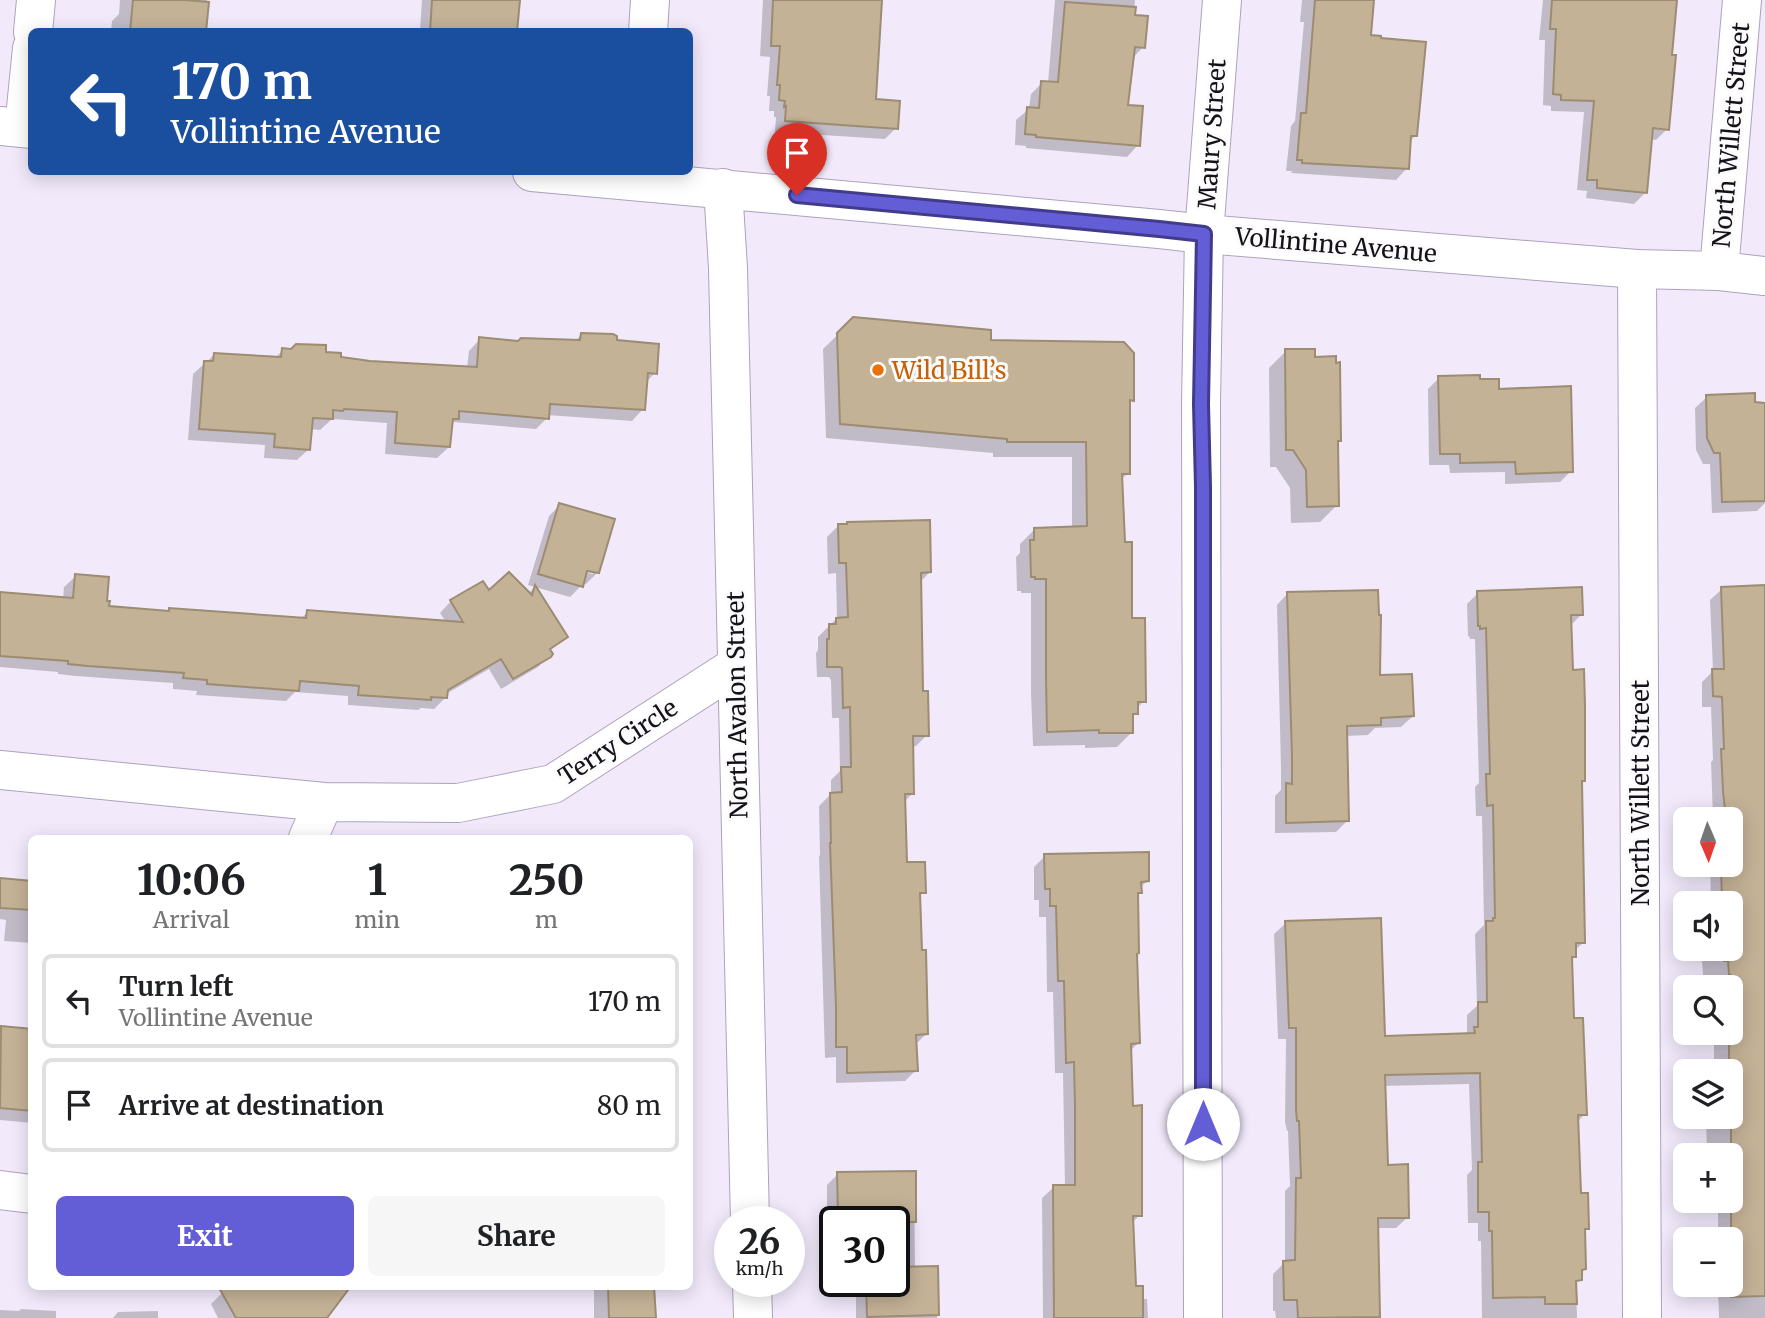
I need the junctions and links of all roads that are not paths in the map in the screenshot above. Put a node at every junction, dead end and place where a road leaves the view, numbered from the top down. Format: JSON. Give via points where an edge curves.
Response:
{"nodes":[{"id":1,"x":36,"y":0,"type":"edge"},
{"id":2,"x":650,"y":0,"type":"edge"},
{"id":3,"x":1222,"y":0,"type":"edge"},
{"id":4,"x":1742,"y":0,"type":"edge"},
{"id":5,"x":33,"y":28,"type":"edge"},
{"id":6,"x":648,"y":28,"type":"edge"},
{"id":7,"x":28,"y":73,"type":"edge"},
{"id":8,"x":19,"y":128,"type":"edge"},
{"id":9,"x":612,"y":175,"type":"edge"},
{"id":10,"x":638,"y":176,"type":"edge"},
{"id":11,"x":723,"y":188,"type":"junction"},
{"id":12,"x":1204,"y":234,"type":"junction"},
{"id":13,"x":1637,"y":269,"type":"junction"},
{"id":14,"x":1719,"y":271,"type":"junction"},
{"id":15,"x":1765,"y":275,"type":"edge"},
{"id":16,"x":736,"y":666,"type":"junction"},
{"id":17,"x":0,"y":770,"type":"edge"},
{"id":18,"x":324,"y":802,"type":"junction"},
{"id":19,"x":309,"y":835,"type":"edge"},
{"id":20,"x":0,"y":1191,"type":"edge"},
{"id":21,"x":28,"y":1194,"type":"edge"},
{"id":22,"x":750,"y":1206,"type":"edge"},
{"id":23,"x":752,"y":1297,"type":"edge"},
{"id":24,"x":752,"y":1318,"type":"edge"},
{"id":25,"x":1203,"y":1318,"type":"edge"},
{"id":26,"x":1642,"y":1318,"type":"edge"}],
"edges":[{"from":1,"to":5,"type":"street"},
{"from":2,"to":6,"type":"street"},
{"from":3,"to":12,"type":"street","name":"Maury Street"},
{"from":4,"to":14,"type":"street","name":"North Willett Street"},
{"from":7,"to":8,"type":"street"},
{"from":9,"to":10,"type":"street","name":"Vollintine Avenue"},
{"from":10,"to":11,"type":"street","name":"Vollintine Avenue"},
{"from":11,"to":12,"type":"street","name":"Vollintine Avenue"},
{"from":11,"to":16,"type":"street","name":"North Avalon Street"},
{"from":12,"to":13,"type":"street","name":"Vollintine Avenue"},
{"from":12,"to":25,"type":"street","name":"Maury Street"},
{"from":13,"to":14,"type":"street","name":"Vollintine Avenue"},
{"from":13,"to":26,"type":"street","name":"North Willett Street"},
{"from":14,"to":15,"type":"street","name":"Vollintine Avenue"},
{"from":16,"to":18,"type":"street","name":"Terry Circle","via":[[553,784],[458,803]]},
{"from":16,"to":22,"type":"street","name":"North Avalon Street"},
{"from":17,"to":18,"type":"street","name":"Terry Circle"},
{"from":18,"to":19,"type":"street"},
{"from":20,"to":21,"type":"street"},
{"from":23,"to":24,"type":"street"}]}
